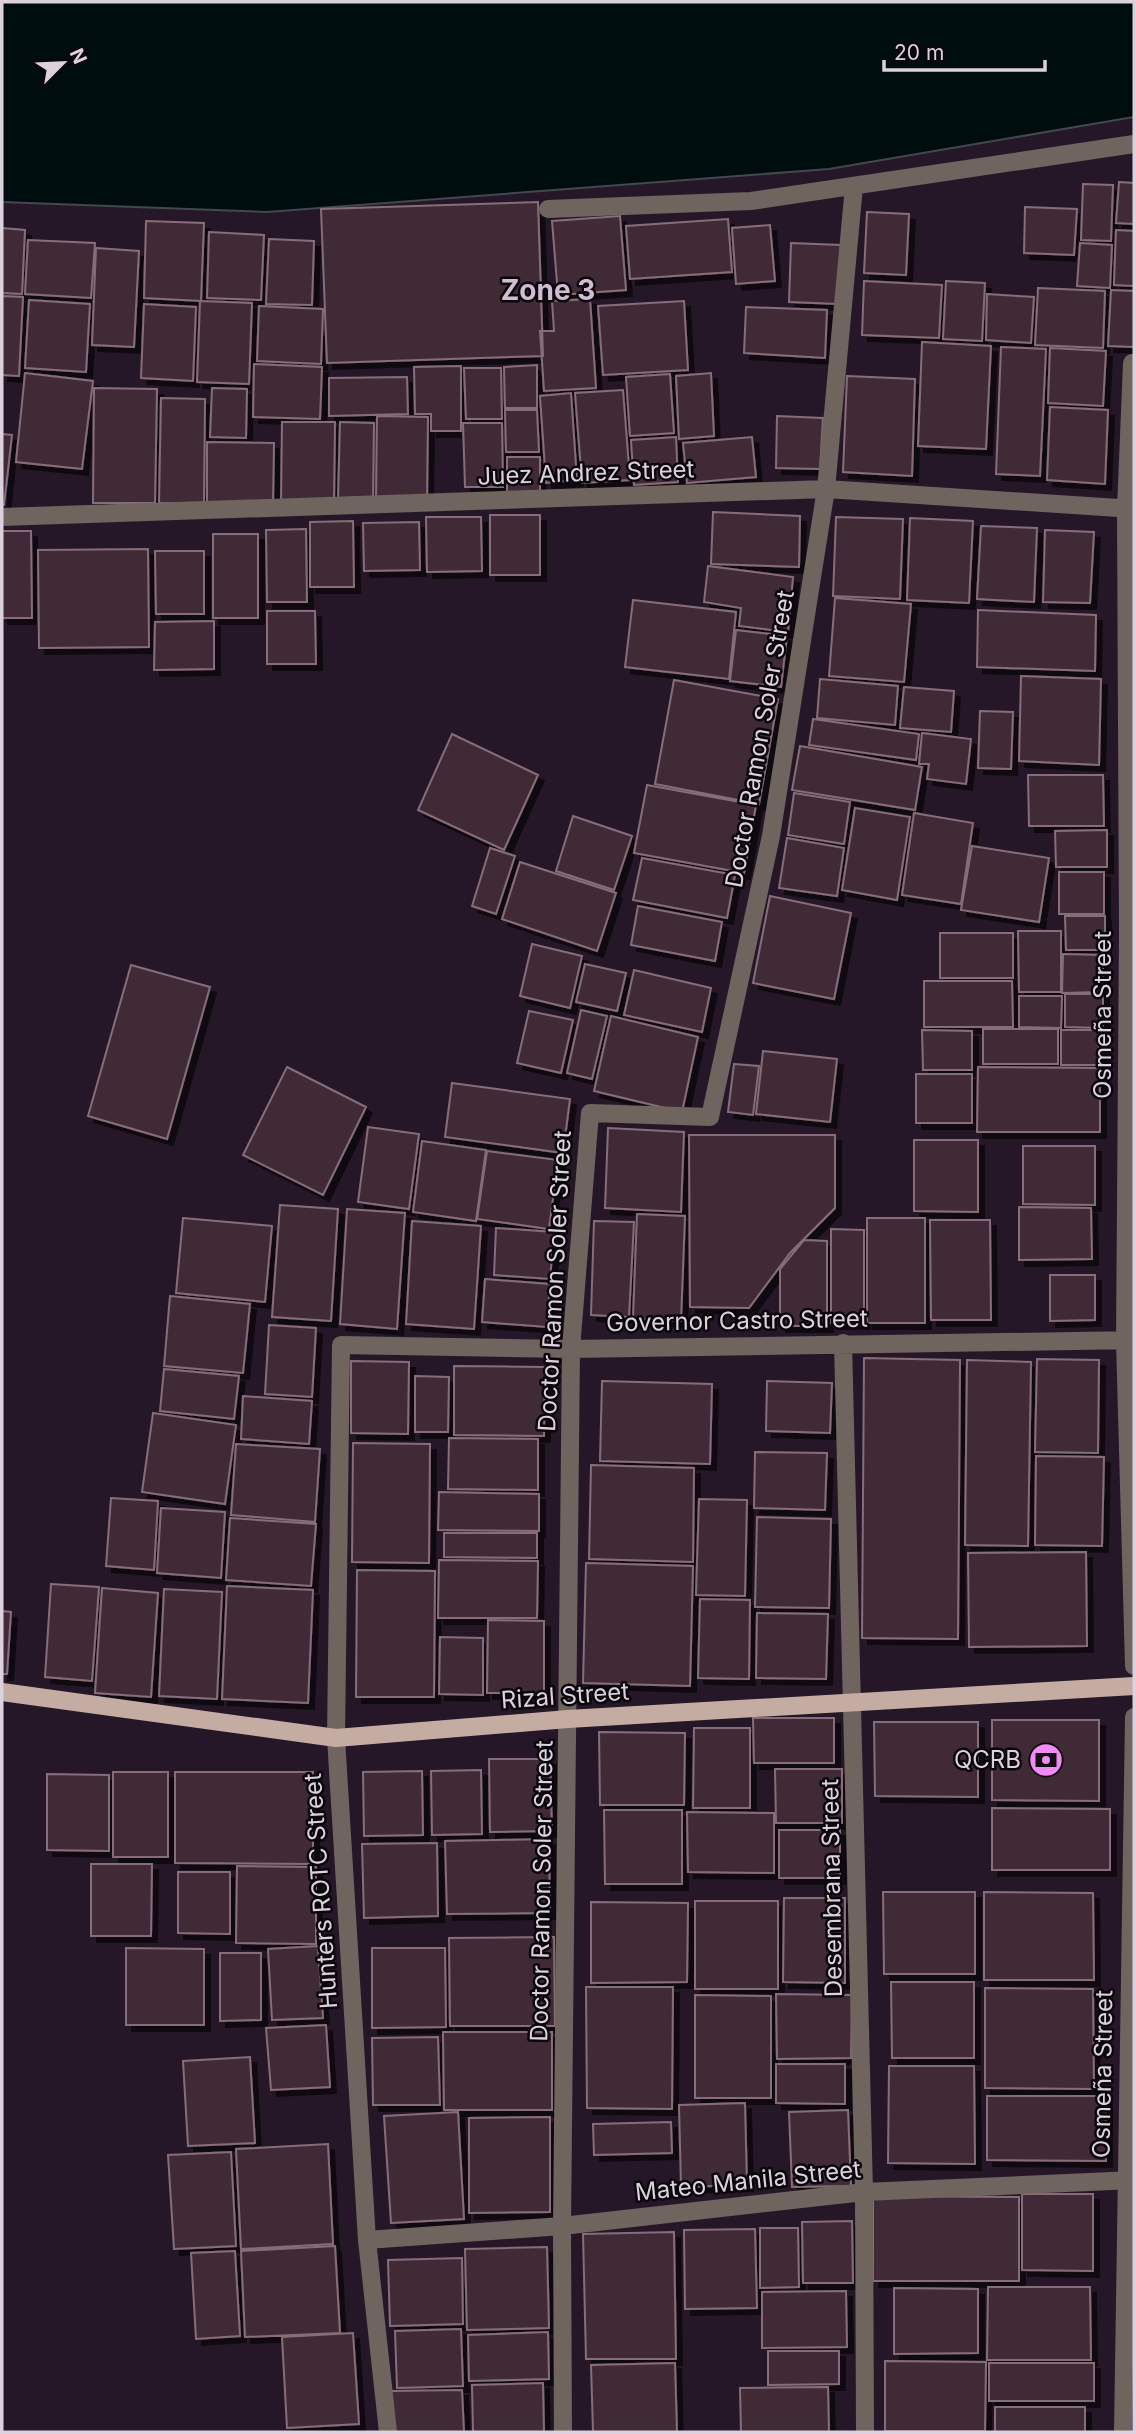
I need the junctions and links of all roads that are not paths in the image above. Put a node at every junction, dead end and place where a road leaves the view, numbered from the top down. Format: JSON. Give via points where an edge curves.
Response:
{"nodes":[{"id":1,"x":1134,"y":144,"type":"edge"},
{"id":2,"x":853,"y":186,"type":"junction"},
{"id":3,"x":548,"y":209,"type":"dead end"},
{"id":4,"x":1132,"y":363,"type":"dead end"},
{"id":5,"x":826,"y":489,"type":"junction"},
{"id":6,"x":1130,"y":509,"type":"edge"},
{"id":7,"x":2,"y":517,"type":"edge"},
{"id":8,"x":1131,"y":934,"type":"edge"},
{"id":9,"x":1129,"y":1340,"type":"edge"},
{"id":10,"x":843,"y":1343,"type":"junction"},
{"id":11,"x":341,"y":1345,"type":"joint"},
{"id":12,"x":571,"y":1349,"type":"junction"},
{"id":13,"x":1134,"y":1666,"type":"edge"},
{"id":14,"x":1134,"y":1686,"type":"edge"},
{"id":15,"x":2,"y":1692,"type":"edge"},
{"id":16,"x":852,"y":1702,"type":"junction"},
{"id":17,"x":1134,"y":1717,"type":"edge"},
{"id":18,"x":568,"y":1719,"type":"junction"},
{"id":19,"x":336,"y":1738,"type":"junction"},
{"id":20,"x":1130,"y":2180,"type":"edge"},
{"id":21,"x":864,"y":2192,"type":"junction"},
{"id":22,"x":562,"y":2226,"type":"junction"},
{"id":23,"x":367,"y":2240,"type":"junction"},
{"id":24,"x":388,"y":2432,"type":"edge"},
{"id":25,"x":563,"y":2432,"type":"edge"},
{"id":26,"x":865,"y":2432,"type":"edge"},
{"id":27,"x":1123,"y":2432,"type":"edge"}],
"edges":[{"from":1,"to":2,"type":"street"},
{"from":2,"to":3,"type":"street","via":[[751,201]]},
{"from":2,"to":5,"type":"street","name":"Doctor Ramon Soler Street"},
{"from":4,"to":6,"type":"street","name":"Osmeña Street"},
{"from":5,"to":6,"type":"street","name":"Juez Andrez Street"},
{"from":5,"to":7,"type":"street","name":"Juez Andrez Street"},
{"from":5,"to":12,"type":"street","name":"Doctor Ramon Soler Street","via":[[771,836],[710,1117],[590,1113]]},
{"from":6,"to":8,"type":"street","name":"Osmeña Street"},
{"from":8,"to":9,"type":"street","name":"Osmeña Street"},
{"from":9,"to":10,"type":"street","name":"Governor Castro Street"},
{"from":9,"to":13,"type":"street","name":"Osmeña Street"},
{"from":10,"to":12,"type":"street","name":"Governor Castro Street"},
{"from":10,"to":16,"type":"street","name":"Desembrana Street"},
{"from":11,"to":12,"type":"street","name":"Governor Castro Street"},
{"from":11,"to":19,"type":"street","name":"Hunters ROTC Street"},
{"from":12,"to":18,"type":"street","name":"Doctor Ramon Soler Street"},
{"from":14,"to":16,"type":"main road","name":"Rizal Street"},
{"from":15,"to":19,"type":"main road","name":"Rizal Street"},
{"from":16,"to":18,"type":"main road","name":"Rizal Street"},
{"from":16,"to":21,"type":"street","name":"Desembrana Street"},
{"from":17,"to":20,"type":"street","name":"Osmeña Street"},
{"from":18,"to":19,"type":"main road","name":"Rizal Street"},
{"from":18,"to":22,"type":"street","name":"Doctor Ramon Soler Street"},
{"from":19,"to":23,"type":"street","name":"Hunters ROTC Street"},
{"from":20,"to":21,"type":"street","name":"Mateo Manila Street"},
{"from":20,"to":27,"type":"street","name":"Osmeña Street"},
{"from":21,"to":22,"type":"street","name":"Mateo Manila Street"},
{"from":21,"to":26,"type":"street","name":"Desembrana Street"},
{"from":22,"to":23,"type":"street","name":"Mateo Manila Street"},
{"from":22,"to":25,"type":"street","name":"Doctor Ramon Soler Street"},
{"from":23,"to":24,"type":"street","name":"Hunters ROTC Street"}]}
